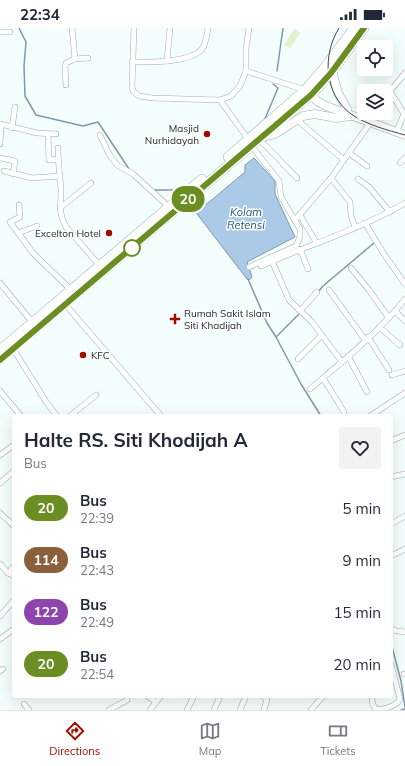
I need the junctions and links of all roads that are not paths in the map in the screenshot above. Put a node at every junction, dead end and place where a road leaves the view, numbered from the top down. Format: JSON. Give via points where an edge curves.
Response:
{"nodes":[{"id":1,"x":72,"y":28,"type":"edge"},
{"id":2,"x":134,"y":28,"type":"edge"},
{"id":3,"x":170,"y":28,"type":"edge"},
{"id":4,"x":208,"y":28,"type":"edge"},
{"id":5,"x":249,"y":28,"type":"edge"},
{"id":6,"x":354,"y":28,"type":"edge"},
{"id":7,"x":364,"y":28,"type":"edge"},
{"id":8,"x":0,"y":32,"type":"edge"},
{"id":9,"x":10,"y":32,"type":"dead end"},
{"id":10,"x":88,"y":58,"type":"dead end"},
{"id":11,"x":74,"y":60,"type":"junction"},
{"id":12,"x":166,"y":61,"type":"junction"},
{"id":13,"x":132,"y":62,"type":"junction"},
{"id":14,"x":246,"y":71,"type":"junction"},
{"id":15,"x":332,"y":71,"type":"junction"},
{"id":16,"x":405,"y":73,"type":"edge"},
{"id":17,"x":66,"y":85,"type":"dead end"},
{"id":18,"x":310,"y":90,"type":"junction"},
{"id":19,"x":220,"y":100,"type":"junction"},
{"id":20,"x":15,"y":107,"type":"dead end"},
{"id":21,"x":349,"y":113,"type":"junction"},
{"id":22,"x":404,"y":114,"type":"edge"},
{"id":23,"x":296,"y":119,"type":"junction"},
{"id":24,"x":370,"y":123,"type":"junction"},
{"id":25,"x":0,"y":124,"type":"edge"},
{"id":26,"x":12,"y":128,"type":"junction"},
{"id":27,"x":402,"y":129,"type":"edge"},
{"id":28,"x":48,"y":134,"type":"junction"},
{"id":29,"x":56,"y":134,"type":"dead end"},
{"id":30,"x":405,"y":134,"type":"edge"},
{"id":31,"x":100,"y":135,"type":"dead end"},
{"id":32,"x":259,"y":138,"type":"junction"},
{"id":33,"x":250,"y":142,"type":"junction"},
{"id":34,"x":0,"y":144,"type":"edge"},
{"id":35,"x":58,"y":148,"type":"dead end"},
{"id":36,"x":349,"y":153,"type":"junction"},
{"id":37,"x":0,"y":158,"type":"edge"},
{"id":38,"x":405,"y":158,"type":"edge"},
{"id":39,"x":58,"y":159,"type":"junction"},
{"id":40,"x":344,"y":160,"type":"junction"},
{"id":41,"x":400,"y":163,"type":"dead end"},
{"id":42,"x":367,"y":166,"type":"dead end"},
{"id":43,"x":4,"y":171,"type":"dead end"},
{"id":44,"x":13,"y":174,"type":"junction"},
{"id":45,"x":60,"y":176,"type":"junction"},
{"id":46,"x":297,"y":178,"type":"dead end"},
{"id":47,"x":331,"y":178,"type":"junction"},
{"id":48,"x":358,"y":179,"type":"dead end"},
{"id":49,"x":91,"y":183,"type":"dead end"},
{"id":50,"x":405,"y":203,"type":"edge"},
{"id":51,"x":19,"y":205,"type":"dead end"},
{"id":52,"x":168,"y":206,"type":"junction"},
{"id":53,"x":60,"y":208,"type":"junction"},
{"id":54,"x":390,"y":212,"type":"junction"},
{"id":55,"x":300,"y":215,"type":"junction"},
{"id":56,"x":295,"y":220,"type":"junction"},
{"id":57,"x":365,"y":223,"type":"junction"},
{"id":58,"x":37,"y":226,"type":"dead end"},
{"id":59,"x":355,"y":227,"type":"junction"},
{"id":60,"x":18,"y":233,"type":"junction"},
{"id":61,"x":316,"y":242,"type":"junction"},
{"id":62,"x":300,"y":249,"type":"junction"},
{"id":63,"x":272,"y":261,"type":"junction"},
{"id":64,"x":261,"y":266,"type":"dead end"},
{"id":65,"x":249,"y":267,"type":"dead end"},
{"id":66,"x":102,"y":268,"type":"junction"},
{"id":67,"x":351,"y":268,"type":"dead end"},
{"id":68,"x":308,"y":269,"type":"dead end"},
{"id":69,"x":0,"y":282,"type":"edge"},
{"id":70,"x":405,"y":284,"type":"edge"},
{"id":71,"x":71,"y":290,"type":"junction"},
{"id":72,"x":329,"y":290,"type":"dead end"},
{"id":73,"x":316,"y":292,"type":"dead end"},
{"id":74,"x":405,"y":299,"type":"edge"},
{"id":75,"x":65,"y":304,"type":"junction"},
{"id":76,"x":395,"y":311,"type":"junction"},
{"id":77,"x":301,"y":312,"type":"junction"},
{"id":78,"x":389,"y":318,"type":"junction"},
{"id":79,"x":405,"y":321,"type":"edge"},
{"id":80,"x":33,"y":322,"type":"junction"},
{"id":81,"x":379,"y":327,"type":"junction"},
{"id":82,"x":322,"y":335,"type":"junction"},
{"id":83,"x":367,"y":338,"type":"junction"},
{"id":84,"x":11,"y":346,"type":"junction"},
{"id":85,"x":400,"y":346,"type":"dead end"},
{"id":86,"x":0,"y":350,"type":"edge"},
{"id":87,"x":348,"y":356,"type":"junction"},
{"id":88,"x":298,"y":359,"type":"dead end"},
{"id":89,"x":0,"y":360,"type":"edge"},
{"id":90,"x":342,"y":362,"type":"junction"},
{"id":91,"x":389,"y":370,"type":"dead end"},
{"id":92,"x":405,"y":371,"type":"edge"},
{"id":93,"x":392,"y":375,"type":"dead end"},
{"id":94,"x":323,"y":378,"type":"junction"},
{"id":95,"x":310,"y":389,"type":"dead end"},
{"id":96,"x":0,"y":391,"type":"edge"},
{"id":97,"x":366,"y":392,"type":"dead end"},
{"id":98,"x":405,"y":393,"type":"edge"},
{"id":99,"x":96,"y":395,"type":"dead end"},
{"id":100,"x":344,"y":412,"type":"dead end"},
{"id":101,"x":19,"y":414,"type":"edge"},
{"id":102,"x":55,"y":414,"type":"edge"},
{"id":103,"x":72,"y":414,"type":"edge"},
{"id":104,"x":159,"y":414,"type":"edge"},
{"id":105,"x":373,"y":414,"type":"edge"},
{"id":106,"x":405,"y":435,"type":"edge"},
{"id":107,"x":393,"y":440,"type":"edge"},
{"id":108,"x":12,"y":446,"type":"edge"},
{"id":109,"x":0,"y":455,"type":"edge"},
{"id":110,"x":12,"y":473,"type":"edge"},
{"id":111,"x":405,"y":474,"type":"edge"},
{"id":112,"x":393,"y":477,"type":"edge"},
{"id":113,"x":0,"y":483,"type":"edge"},
{"id":114,"x":0,"y":512,"type":"edge"},
{"id":115,"x":405,"y":516,"type":"edge"},
{"id":116,"x":393,"y":523,"type":"edge"},
{"id":117,"x":12,"y":524,"type":"edge"},
{"id":118,"x":405,"y":549,"type":"edge"},
{"id":119,"x":393,"y":555,"type":"edge"},
{"id":120,"x":0,"y":564,"type":"edge"},
{"id":121,"x":12,"y":568,"type":"edge"},
{"id":122,"x":8,"y":573,"type":"junction"},
{"id":123,"x":12,"y":575,"type":"edge"},
{"id":124,"x":12,"y":602,"type":"edge"},
{"id":125,"x":0,"y":616,"type":"edge"},
{"id":126,"x":12,"y":630,"type":"edge"},
{"id":127,"x":393,"y":630,"type":"edge"},
{"id":128,"x":405,"y":632,"type":"edge"},
{"id":129,"x":0,"y":639,"type":"edge"},
{"id":130,"x":393,"y":670,"type":"edge"},
{"id":131,"x":150,"y":698,"type":"edge"},
{"id":132,"x":159,"y":698,"type":"edge"},
{"id":133,"x":193,"y":698,"type":"edge"},
{"id":134,"x":219,"y":698,"type":"edge"},
{"id":135,"x":245,"y":698,"type":"edge"},
{"id":136,"x":265,"y":698,"type":"edge"},
{"id":137,"x":321,"y":698,"type":"edge"},
{"id":138,"x":372,"y":698,"type":"edge"},
{"id":139,"x":127,"y":700,"type":"dead end"},
{"id":140,"x":156,"y":702,"type":"junction"},
{"id":141,"x":24,"y":704,"type":"dead end"},
{"id":142,"x":29,"y":710,"type":"edge"},
{"id":143,"x":109,"y":710,"type":"edge"},
{"id":144,"x":150,"y":710,"type":"edge"},
{"id":145,"x":187,"y":710,"type":"edge"},
{"id":146,"x":214,"y":710,"type":"edge"},
{"id":147,"x":240,"y":710,"type":"edge"},
{"id":148,"x":265,"y":710,"type":"edge"},
{"id":149,"x":311,"y":710,"type":"edge"}],
"edges":[{"from":1,"to":11,"type":"street"},
{"from":2,"to":13,"type":"street"},
{"from":3,"to":12,"type":"street"},
{"from":4,"to":12,"type":"street","via":[[202,49],[193,56]]},
{"from":5,"to":14,"type":"street"},
{"from":6,"to":18,"type":"highway"},
{"from":7,"to":15,"type":"highway"},
{"from":8,"to":9,"type":"street"},
{"from":10,"to":11,"type":"street"},
{"from":11,"to":17,"type":"street","via":[[65,65]]},
{"from":12,"to":13,"type":"street"},
{"from":13,"to":19,"type":"street","via":[[133,91],[139,96]]},
{"from":14,"to":18,"type":"street"},
{"from":14,"to":19,"type":"street","via":[[236,92]]},
{"from":15,"to":18,"type":"highway"},
{"from":15,"to":21,"type":"main road","via":[[338,92]]},
{"from":16,"to":22,"type":"street","via":[[390,91]]},
{"from":18,"to":21,"type":"main road","via":[[317,101]]},
{"from":18,"to":32,"type":"highway"},
{"from":18,"to":33,"type":"highway"},
{"from":19,"to":33,"type":"street"},
{"from":20,"to":26,"type":"street"},
{"from":21,"to":23,"type":"main road","via":[[336,118],[315,114]]},
{"from":21,"to":24,"type":"main road"},
{"from":21,"to":27,"type":"main road"},
{"from":22,"to":27,"type":"street"},
{"from":23,"to":32,"type":"main road","via":[[275,134]]},
{"from":23,"to":40,"type":"street"},
{"from":24,"to":30,"type":"main road"},
{"from":24,"to":36,"type":"street"},
{"from":25,"to":26,"type":"street"},
{"from":25,"to":34,"type":"street"},
{"from":26,"to":28,"type":"street"},
{"from":28,"to":29,"type":"street"},
{"from":28,"to":39,"type":"street","via":[[49,160]]},
{"from":31,"to":52,"type":"street","via":[[116,164],[133,174]]},
{"from":32,"to":33,"type":"highway"},
{"from":32,"to":46,"type":"street"},
{"from":33,"to":52,"type":"highway"},
{"from":33,"to":56,"type":"street","via":[[279,181],[281,197]]},
{"from":33,"to":66,"type":"highway"},
{"from":35,"to":39,"type":"street"},
{"from":36,"to":40,"type":"street"},
{"from":36,"to":42,"type":"street"},
{"from":37,"to":44,"type":"street","via":[[15,161]]},
{"from":38,"to":41,"type":"street"},
{"from":39,"to":45,"type":"street"},
{"from":40,"to":47,"type":"street"},
{"from":43,"to":44,"type":"street"},
{"from":44,"to":45,"type":"street","via":[[32,178]]},
{"from":45,"to":53,"type":"street"},
{"from":47,"to":55,"type":"street"},
{"from":47,"to":59,"type":"street","via":[[350,202],[350,216]]},
{"from":48,"to":54,"type":"street","via":[[369,187]]},
{"from":49,"to":53,"type":"street"},
{"from":50,"to":54,"type":"street"},
{"from":51,"to":60,"type":"street","via":[[20,217],[10,222]]},
{"from":52,"to":66,"type":"highway"},
{"from":53,"to":66,"type":"street","via":[[66,227]]},
{"from":54,"to":57,"type":"street"},
{"from":55,"to":56,"type":"street"},
{"from":55,"to":61,"type":"street"},
{"from":56,"to":65,"type":"street","via":[[300,233],[296,246]]},
{"from":57,"to":59,"type":"street"},
{"from":57,"to":70,"type":"street"},
{"from":58,"to":60,"type":"street"},
{"from":59,"to":61,"type":"street"},
{"from":60,"to":71,"type":"street","via":[[33,253]]},
{"from":61,"to":62,"type":"street"},
{"from":62,"to":63,"type":"street"},
{"from":62,"to":68,"type":"street"},
{"from":63,"to":64,"type":"street"},
{"from":63,"to":77,"type":"street","via":[[289,300]]},
{"from":66,"to":71,"type":"highway"},
{"from":66,"to":75,"type":"highway"},
{"from":67,"to":78,"type":"street"},
{"from":69,"to":80,"type":"street"},
{"from":71,"to":80,"type":"highway"},
{"from":72,"to":83,"type":"street"},
{"from":73,"to":77,"type":"street"},
{"from":74,"to":76,"type":"street"},
{"from":75,"to":84,"type":"highway"},
{"from":75,"to":104,"type":"street"},
{"from":76,"to":78,"type":"street"},
{"from":76,"to":79,"type":"street"},
{"from":77,"to":82,"type":"street"},
{"from":78,"to":81,"type":"street"},
{"from":80,"to":84,"type":"highway"},
{"from":81,"to":83,"type":"street"},
{"from":81,"to":85,"type":"street"},
{"from":82,"to":88,"type":"street"},
{"from":82,"to":90,"type":"street"},
{"from":83,"to":87,"type":"street"},
{"from":83,"to":91,"type":"street"},
{"from":84,"to":86,"type":"highway"},
{"from":84,"to":89,"type":"highway"},
{"from":84,"to":102,"type":"street"},
{"from":87,"to":90,"type":"street"},
{"from":87,"to":97,"type":"street"},
{"from":90,"to":94,"type":"street"},
{"from":92,"to":93,"type":"street"},
{"from":94,"to":95,"type":"street"},
{"from":94,"to":100,"type":"street"},
{"from":96,"to":101,"type":"street"},
{"from":98,"to":105,"type":"street"},
{"from":99,"to":103,"type":"street"},
{"from":106,"to":107,"type":"street"},
{"from":108,"to":109,"type":"street"},
{"from":110,"to":113,"type":"street"},
{"from":111,"to":112,"type":"street"},
{"from":114,"to":117,"type":"street"},
{"from":115,"to":116,"type":"street"},
{"from":118,"to":119,"type":"street"},
{"from":120,"to":122,"type":"street"},
{"from":121,"to":122,"type":"street"},
{"from":122,"to":123,"type":"street"},
{"from":124,"to":125,"type":"street"},
{"from":126,"to":129,"type":"street"},
{"from":127,"to":128,"type":"street"},
{"from":130,"to":138,"type":"street","via":[[400,701],[393,706],[376,709]]},
{"from":131,"to":140,"type":"street"},
{"from":132,"to":140,"type":"street"},
{"from":133,"to":145,"type":"street"},
{"from":134,"to":146,"type":"street"},
{"from":135,"to":147,"type":"street"},
{"from":136,"to":148,"type":"street"},
{"from":137,"to":149,"type":"street"},
{"from":139,"to":143,"type":"street"},
{"from":140,"to":144,"type":"street"},
{"from":141,"to":142,"type":"street"}]}
